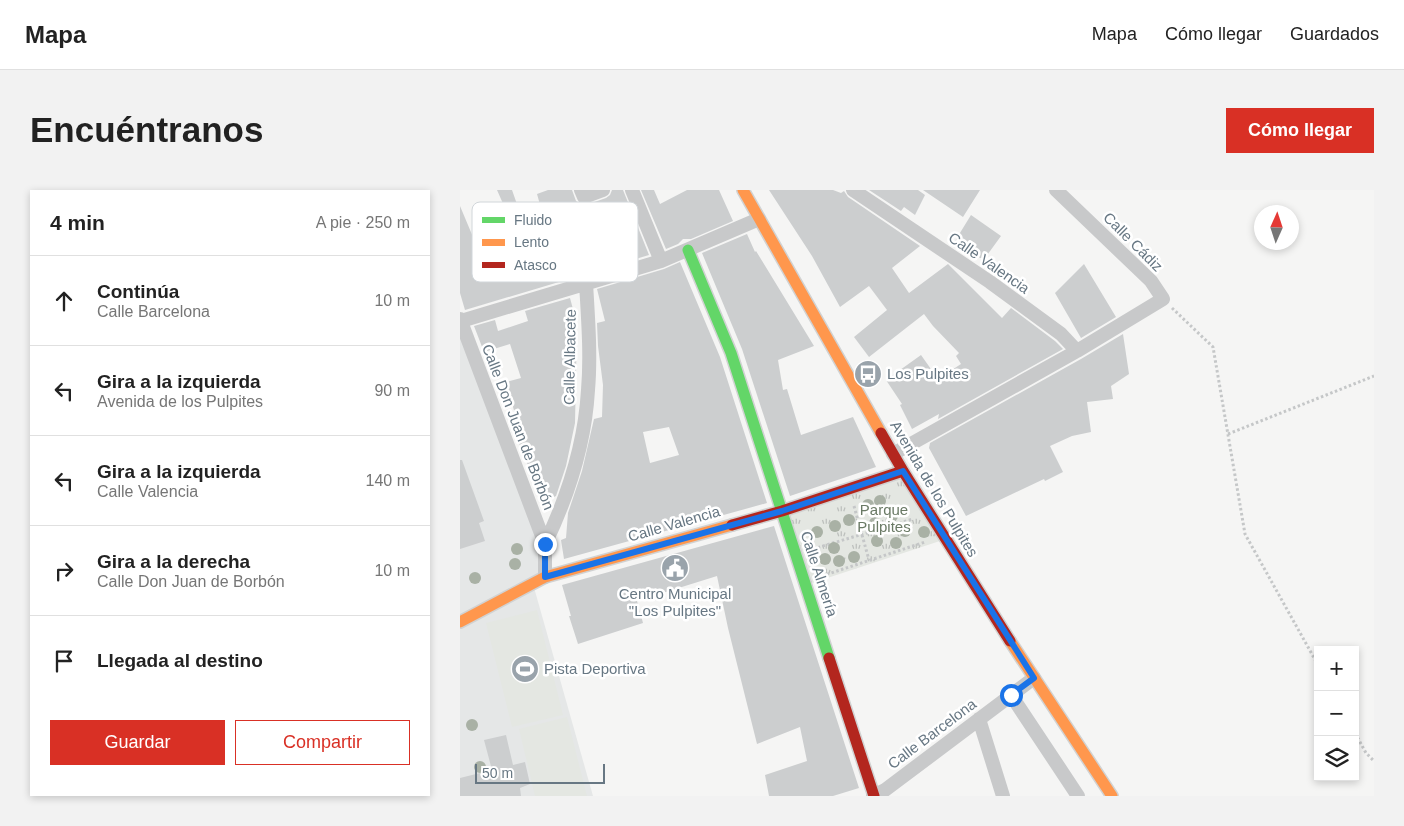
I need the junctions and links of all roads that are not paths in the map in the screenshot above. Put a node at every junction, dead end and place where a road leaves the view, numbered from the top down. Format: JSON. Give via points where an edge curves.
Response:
{"nodes":[{"id":1,"x":581,"y":190,"type":"edge"},
{"id":2,"x":603,"y":190,"type":"edge"},
{"id":3,"x":632,"y":190,"type":"edge"},
{"id":4,"x":743,"y":190,"type":"edge"},
{"id":5,"x":853,"y":190,"type":"edge"},
{"id":6,"x":1056,"y":190,"type":"edge"},
{"id":7,"x":637,"y":202,"type":"edge"},
{"id":8,"x":638,"y":205,"type":"edge"},
{"id":9,"x":759,"y":219,"type":"junction"},
{"id":10,"x":688,"y":250,"type":"junction"},
{"id":11,"x":661,"y":261,"type":"junction"},
{"id":12,"x":638,"y":268,"type":"edge"},
{"id":13,"x":589,"y":282,"type":"edge"},
{"id":14,"x":586,"y":283,"type":"junction"},
{"id":15,"x":460,"y":320,"type":"edge"},
{"id":16,"x":1077,"y":350,"type":"junction"},
{"id":17,"x":893,"y":454,"type":"junction"},
{"id":18,"x":903,"y":471,"type":"junction"},
{"id":19,"x":782,"y":511,"type":"junction"},
{"id":20,"x":545,"y":544,"type":"junction"},
{"id":21,"x":545,"y":577,"type":"junction"},
{"id":22,"x":460,"y":622,"type":"edge"},
{"id":23,"x":1034,"y":678,"type":"junction"},
{"id":24,"x":1011,"y":695,"type":"junction"},
{"id":25,"x":979,"y":719,"type":"junction"},
{"id":26,"x":874,"y":796,"type":"edge"},
{"id":27,"x":1004,"y":796,"type":"edge"},
{"id":28,"x":1078,"y":796,"type":"edge"},
{"id":29,"x":1112,"y":796,"type":"edge"}],
"edges":[{"from":1,"to":2,"type":"street","via":[[584,197]]},
{"from":3,"to":7,"type":"street"},
{"from":4,"to":9,"type":"street","name":"Avenida de los Pulpites"},
{"from":5,"to":16,"type":"street","name":"Calle Valencia","via":[[990,282],[1062,334]]},
{"from":6,"to":16,"type":"street","name":"Calle Cádiz","via":[[1151,281],[1163,299]]},
{"from":8,"to":11,"type":"street"},
{"from":9,"to":10,"type":"street"},
{"from":9,"to":17,"type":"street","name":"Avenida de los Pulpites"},
{"from":10,"to":11,"type":"street"},
{"from":10,"to":19,"type":"street","name":"Calle Almería","via":[[731,353]]},
{"from":11,"to":12,"type":"street"},
{"from":13,"to":14,"type":"street"},
{"from":14,"to":15,"type":"street"},
{"from":14,"to":20,"type":"street","name":"Calle Albacete","via":[[588,390],[580,448],[560,513]]},
{"from":15,"to":20,"type":"street","name":"Calle Don Juan de Borbón"},
{"from":16,"to":17,"type":"street"},
{"from":17,"to":18,"type":"street","name":"Avenida de los Pulpites"},
{"from":18,"to":19,"type":"street","name":"Calle Valencia"},
{"from":18,"to":23,"type":"street","name":"Avenida de los Pulpites"},
{"from":19,"to":21,"type":"street","name":"Calle Valencia"},
{"from":19,"to":26,"type":"street","name":"Calle Almería"},
{"from":20,"to":21,"type":"street","name":"Calle Don Juan de Borbón"},
{"from":21,"to":22,"type":"street","name":"Calle Valencia"},
{"from":23,"to":24,"type":"street","name":"Calle Barcelona"},
{"from":23,"to":29,"type":"street","name":"Avenida de los Pulpites"},
{"from":24,"to":25,"type":"street","name":"Calle Barcelona"},
{"from":24,"to":28,"type":"street"},
{"from":25,"to":26,"type":"street","name":"Calle Barcelona"},
{"from":25,"to":27,"type":"street"}]}
